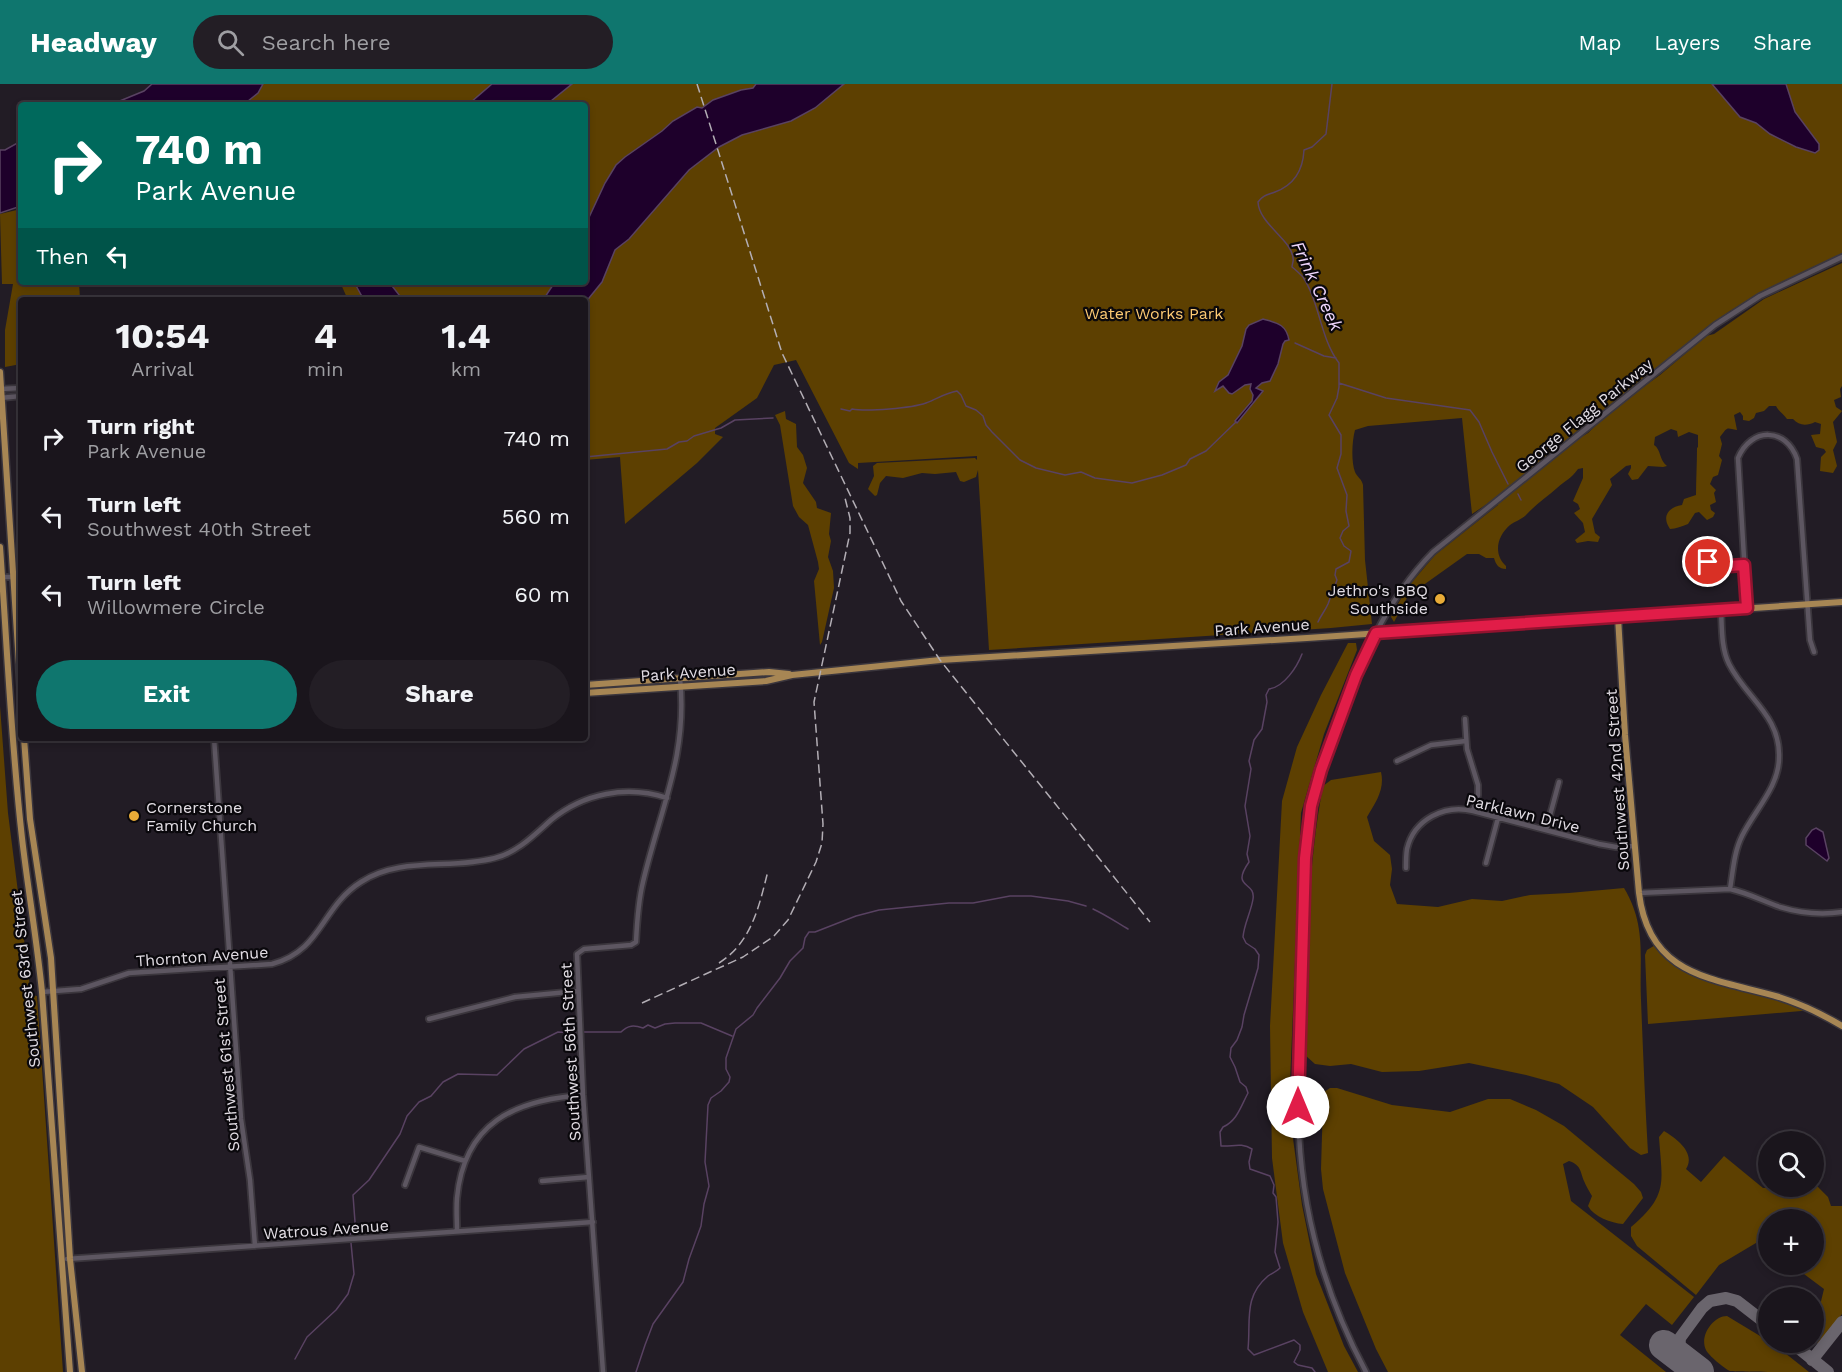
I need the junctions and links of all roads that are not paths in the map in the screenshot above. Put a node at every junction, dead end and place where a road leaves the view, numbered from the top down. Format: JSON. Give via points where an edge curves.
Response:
{"nodes":[{"id":1,"x":1842,"y":257,"type":"edge"},
{"id":2,"x":0,"y":372,"type":"edge"},
{"id":3,"x":18,"y":388,"type":"edge"},
{"id":4,"x":1,"y":389,"type":"edge"},
{"id":5,"x":18,"y":396,"type":"edge"},
{"id":6,"x":1,"y":397,"type":"edge"},
{"id":7,"x":1707,"y":543,"type":"dead end"},
{"id":8,"x":0,"y":547,"type":"edge"},
{"id":9,"x":1744,"y":565,"type":"junction"},
{"id":10,"x":13,"y":577,"type":"junction"},
{"id":11,"x":18,"y":577,"type":"edge"},
{"id":12,"x":2,"y":578,"type":"junction"},
{"id":13,"x":1842,"y":602,"type":"edge"},
{"id":14,"x":1807,"y":604,"type":"junction"},
{"id":15,"x":1747,"y":608,"type":"junction"},
{"id":16,"x":1721,"y":610,"type":"junction"},
{"id":17,"x":1618,"y":616,"type":"junction"},
{"id":18,"x":1376,"y":633,"type":"junction"},
{"id":19,"x":18,"y":651,"type":"edge"},
{"id":20,"x":1814,"y":652,"type":"dead end"},
{"id":21,"x":792,"y":675,"type":"junction"},
{"id":22,"x":680,"y":678,"type":"junction"},
{"id":23,"x":588,"y":685,"type":"edge"},
{"id":24,"x":681,"y":686,"type":"junction"},
{"id":25,"x":588,"y":693,"type":"edge"},
{"id":26,"x":1465,"y":719,"type":"dead end"},
{"id":27,"x":18,"y":721,"type":"edge"},
{"id":28,"x":12,"y":722,"type":"junction"},
{"id":29,"x":12,"y":730,"type":"junction"},
{"id":30,"x":18,"y":730,"type":"edge"},
{"id":31,"x":24,"y":741,"type":"edge"},
{"id":32,"x":214,"y":741,"type":"edge"},
{"id":33,"x":1466,"y":741,"type":"junction"},
{"id":34,"x":1397,"y":761,"type":"dead end"},
{"id":35,"x":1559,"y":782,"type":"dead end"},
{"id":36,"x":667,"y":798,"type":"junction"},
{"id":37,"x":1473,"y":811,"type":"junction"},
{"id":38,"x":1498,"y":818,"type":"junction"},
{"id":39,"x":1546,"y":830,"type":"junction"},
{"id":40,"x":1635,"y":846,"type":"junction"},
{"id":41,"x":1486,"y":863,"type":"dead end"},
{"id":42,"x":1406,"y":868,"type":"dead end"},
{"id":43,"x":1730,"y":889,"type":"junction"},
{"id":44,"x":1639,"y":894,"type":"junction"},
{"id":45,"x":1842,"y":912,"type":"edge"},
{"id":46,"x":230,"y":966,"type":"junction"},
{"id":47,"x":578,"y":991,"type":"junction"},
{"id":48,"x":54,"y":992,"type":"junction"},
{"id":49,"x":42,"y":993,"type":"junction"},
{"id":50,"x":429,"y":1019,"type":"dead end"},
{"id":51,"x":1842,"y":1026,"type":"edge"},
{"id":52,"x":583,"y":1095,"type":"junction"},
{"id":53,"x":465,"y":1161,"type":"junction"},
{"id":54,"x":589,"y":1177,"type":"junction"},
{"id":55,"x":542,"y":1181,"type":"dead end"},
{"id":56,"x":405,"y":1185,"type":"dead end"},
{"id":57,"x":592,"y":1222,"type":"junction"},
{"id":58,"x":457,"y":1231,"type":"junction"},
{"id":59,"x":255,"y":1246,"type":"junction"},
{"id":60,"x":62,"y":1259,"type":"junction"},
{"id":61,"x":70,"y":1259,"type":"junction"},
{"id":62,"x":70,"y":1372,"type":"edge"},
{"id":63,"x":82,"y":1372,"type":"edge"},
{"id":64,"x":603,"y":1372,"type":"edge"},
{"id":65,"x":1366,"y":1372,"type":"edge"}],
"edges":[{"from":1,"to":18,"type":"street","name":"George Flagg Parkway","via":[[1737,309],[1598,418],[1433,552],[1401,589]]},
{"from":2,"to":4,"type":"main road"},
{"from":3,"to":4,"type":"street"},
{"from":4,"to":6,"type":"main road"},
{"from":5,"to":6,"type":"street"},
{"from":6,"to":10,"type":"main road"},
{"from":7,"to":9,"type":"street","via":[[1711,566]]},
{"from":8,"to":12,"type":"main road","name":"Southwest 63rd Street"},
{"from":9,"to":14,"type":"street","via":[[1738,458],[1750,440],[1768,435],[1780,437],[1794,450],[1797,459]]},
{"from":9,"to":15,"type":"street"},
{"from":10,"to":11,"type":"street"},
{"from":10,"to":12,"type":"street"},
{"from":10,"to":19,"type":"main road"},
{"from":12,"to":28,"type":"main road","name":"Southwest 63rd Street"},
{"from":13,"to":14,"type":"main road","name":"Park Avenue"},
{"from":14,"to":15,"type":"main road","name":"Park Avenue"},
{"from":14,"to":20,"type":"street"},
{"from":15,"to":16,"type":"main road","name":"Park Avenue"},
{"from":16,"to":17,"type":"main road","name":"Park Avenue"},
{"from":16,"to":43,"type":"street","via":[[1726,658],[1771,720],[1780,756],[1777,776],[1738,846]]},
{"from":17,"to":18,"type":"main road","name":"Park Avenue"},
{"from":17,"to":40,"type":"main road","name":"Southwest 42nd Street"},
{"from":18,"to":21,"type":"main road","name":"Park Avenue","via":[[940,660]]},
{"from":18,"to":65,"type":"street","name":"George Flagg Parkway","via":[[1356,675],[1311,806],[1305,858],[1298,1082],[1301,1160],[1314,1237],[1331,1295]]},
{"from":21,"to":22,"type":"main road","name":"Park Avenue","via":[[769,672]]},
{"from":21,"to":24,"type":"main road","name":"Park Avenue","via":[[766,681]]},
{"from":22,"to":23,"type":"main road","name":"Park Avenue"},
{"from":22,"to":24,"type":"street","name":"Southwest 56th Street"},
{"from":24,"to":25,"type":"main road","name":"Park Avenue"},
{"from":24,"to":36,"type":"street","name":"Southwest 56th Street","via":[[680,746]]},
{"from":26,"to":33,"type":"street"},
{"from":27,"to":28,"type":"main road"},
{"from":28,"to":29,"type":"main road","name":"Southwest 63rd Street"},
{"from":29,"to":30,"type":"main road"},
{"from":29,"to":49,"type":"main road","name":"Southwest 63rd Street"},
{"from":31,"to":48,"type":"main road","name":"Southwest 63rd Street","via":[[30,819]]},
{"from":32,"to":46,"type":"street","name":"Southwest 61st Street"},
{"from":33,"to":34,"type":"street","via":[[1431,746]]},
{"from":33,"to":37,"type":"street","via":[[1478,785]]},
{"from":35,"to":39,"type":"street"},
{"from":36,"to":46,"type":"street","name":"Thornton Avenue","via":[[630,791],[598,795],[568,808],[521,846],[498,857],[407,866],[378,873],[345,894],[310,943],[296,954],[272,964]]},
{"from":36,"to":47,"type":"street","name":"Southwest 56th Street","via":[[642,884],[636,942],[579,951]]},
{"from":37,"to":38,"type":"street","name":"Parklawn Drive"},
{"from":37,"to":42,"type":"street","name":"Parklawn Drive","via":[[1446,811],[1423,822],[1411,838]]},
{"from":38,"to":39,"type":"street","name":"Parklawn Drive"},
{"from":38,"to":41,"type":"street"},
{"from":39,"to":40,"type":"street","name":"Parklawn Drive","via":[[1608,846]]},
{"from":40,"to":44,"type":"main road","name":"Southwest 42nd Street"},
{"from":43,"to":44,"type":"street"},
{"from":43,"to":45,"type":"street","via":[[1792,910]]},
{"from":44,"to":51,"type":"main road","name":"Southwest 42nd Street","via":[[1653,939],[1667,956],[1688,971],[1789,1001]]},
{"from":46,"to":48,"type":"street","name":"Thornton Avenue","via":[[129,973],[91,987]]},
{"from":46,"to":59,"type":"street","name":"Southwest 61st Street"},
{"from":47,"to":50,"type":"street","via":[[515,996]]},
{"from":47,"to":52,"type":"street","name":"Southwest 56th Street"},
{"from":48,"to":49,"type":"street","name":"Thornton Avenue"},
{"from":48,"to":61,"type":"main road","name":"Southwest 63rd Street"},
{"from":49,"to":60,"type":"main road","name":"Southwest 63rd Street"},
{"from":52,"to":53,"type":"street","via":[[548,1099],[506,1115],[482,1133]]},
{"from":52,"to":54,"type":"street","name":"Southwest 56th Street"},
{"from":53,"to":56,"type":"street","via":[[419,1147]]},
{"from":53,"to":58,"type":"street","via":[[457,1199]]},
{"from":54,"to":55,"type":"street"},
{"from":54,"to":57,"type":"street","name":"Southwest 56th Street"},
{"from":57,"to":58,"type":"street","name":"Watrous Avenue"},
{"from":57,"to":64,"type":"street","name":"Southwest 56th Street"},
{"from":58,"to":59,"type":"street","name":"Watrous Avenue"},
{"from":59,"to":61,"type":"street","name":"Watrous Avenue"},
{"from":60,"to":61,"type":"street","name":"Watrous Avenue"},
{"from":60,"to":62,"type":"main road","name":"Southwest 63rd Street"},
{"from":61,"to":63,"type":"main road","name":"Southwest 63rd Street"}]}
